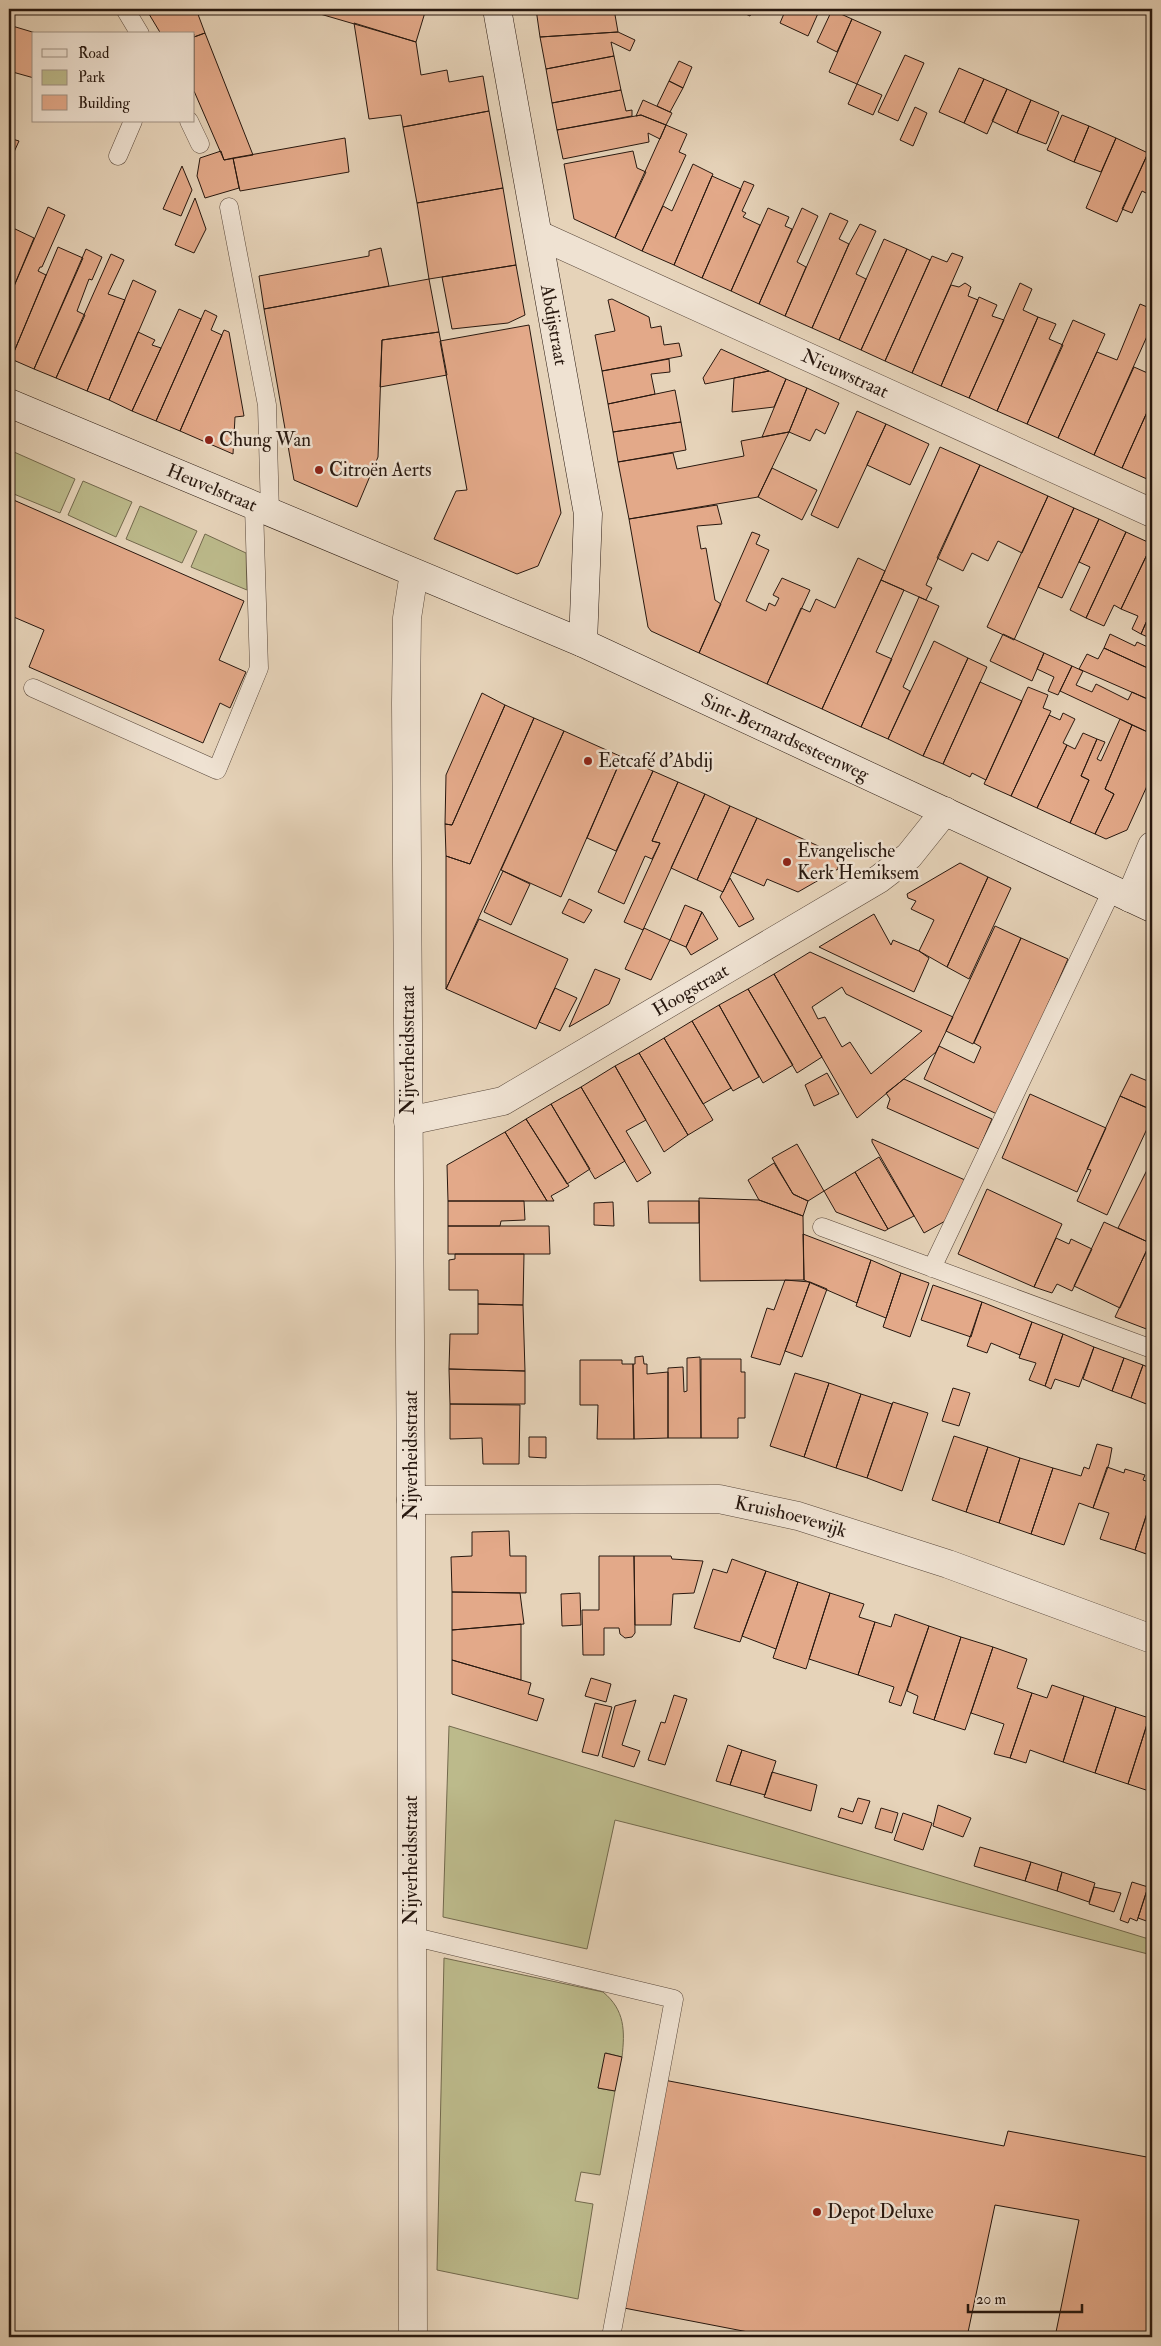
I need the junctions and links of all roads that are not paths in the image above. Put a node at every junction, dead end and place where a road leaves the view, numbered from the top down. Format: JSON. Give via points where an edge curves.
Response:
{"nodes":[{"id":1,"x":125,"y":9,"type":"edge"},
{"id":2,"x":497,"y":9,"type":"edge"},
{"id":3,"x":139,"y":32,"type":"edge"},
{"id":4,"x":133,"y":122,"type":"edge"},
{"id":5,"x":189,"y":122,"type":"edge"},
{"id":6,"x":200,"y":144,"type":"dead end"},
{"id":7,"x":118,"y":156,"type":"dead end"},
{"id":8,"x":229,"y":208,"type":"dead end"},
{"id":9,"x":538,"y":235,"type":"junction"},
{"id":10,"x":9,"y":403,"type":"edge"},
{"id":11,"x":262,"y":510,"type":"junction"},
{"id":12,"x":1152,"y":513,"type":"edge"},
{"id":13,"x":414,"y":574,"type":"junction"},
{"id":14,"x":583,"y":643,"type":"junction"},
{"id":15,"x":33,"y":688,"type":"dead end"},
{"id":16,"x":945,"y":811,"type":"junction"},
{"id":17,"x":1152,"y":846,"type":"edge"},
{"id":18,"x":1131,"y":899,"type":"edge"},
{"id":19,"x":408,"y":1121,"type":"junction"},
{"id":20,"x":822,"y":1227,"type":"dead end"},
{"id":21,"x":932,"y":1268,"type":"junction"},
{"id":22,"x":1152,"y":1349,"type":"edge"},
{"id":23,"x":412,"y":1500,"type":"junction"},
{"id":24,"x":1152,"y":1639,"type":"edge"},
{"id":25,"x":411,"y":1936,"type":"junction"},
{"id":26,"x":413,"y":2337,"type":"edge"},
{"id":27,"x":611,"y":2337,"type":"edge"}],
"edges":[{"from":1,"to":3,"type":"lane"},
{"from":2,"to":9,"type":"street","name":"Abdijstraat"},
{"from":4,"to":7,"type":"lane"},
{"from":5,"to":6,"type":"lane"},
{"from":8,"to":11,"type":"lane","via":[[267,405]]},
{"from":9,"to":12,"type":"street","name":"Nieuwstraat"},
{"from":9,"to":14,"type":"street","name":"Abdijstraat","via":[[588,514]]},
{"from":10,"to":11,"type":"street","name":"Heuvelstraat"},
{"from":11,"to":13,"type":"street","name":"Heuvelstraat"},
{"from":11,"to":15,"type":"lane","via":[[259,668],[217,770]]},
{"from":13,"to":14,"type":"street","name":"Sint-Bernardsesteenweg"},
{"from":13,"to":19,"type":"street","name":"Nijverheidsstraat","via":[[407,626]]},
{"from":14,"to":16,"type":"street","name":"Sint-Bernardsesteenweg"},
{"from":16,"to":18,"type":"street","name":"Sint-Bernardsesteenweg"},
{"from":16,"to":19,"type":"street","name":"Hoogstraat","via":[[909,856],[879,879],[503,1101]]},
{"from":17,"to":18,"type":"street"},
{"from":18,"to":21,"type":"lane"},
{"from":19,"to":23,"type":"street","name":"Nijverheidsstraat"},
{"from":20,"to":21,"type":"lane"},
{"from":21,"to":22,"type":"lane"},
{"from":23,"to":24,"type":"street","name":"Kruishoevewijk","via":[[719,1499],[816,1522],[948,1564]]},
{"from":23,"to":25,"type":"street","name":"Nijverheidsstraat"},
{"from":25,"to":26,"type":"street","name":"Nijverheidsstraat"},
{"from":25,"to":27,"type":"lane","via":[[674,1999]]}]}
